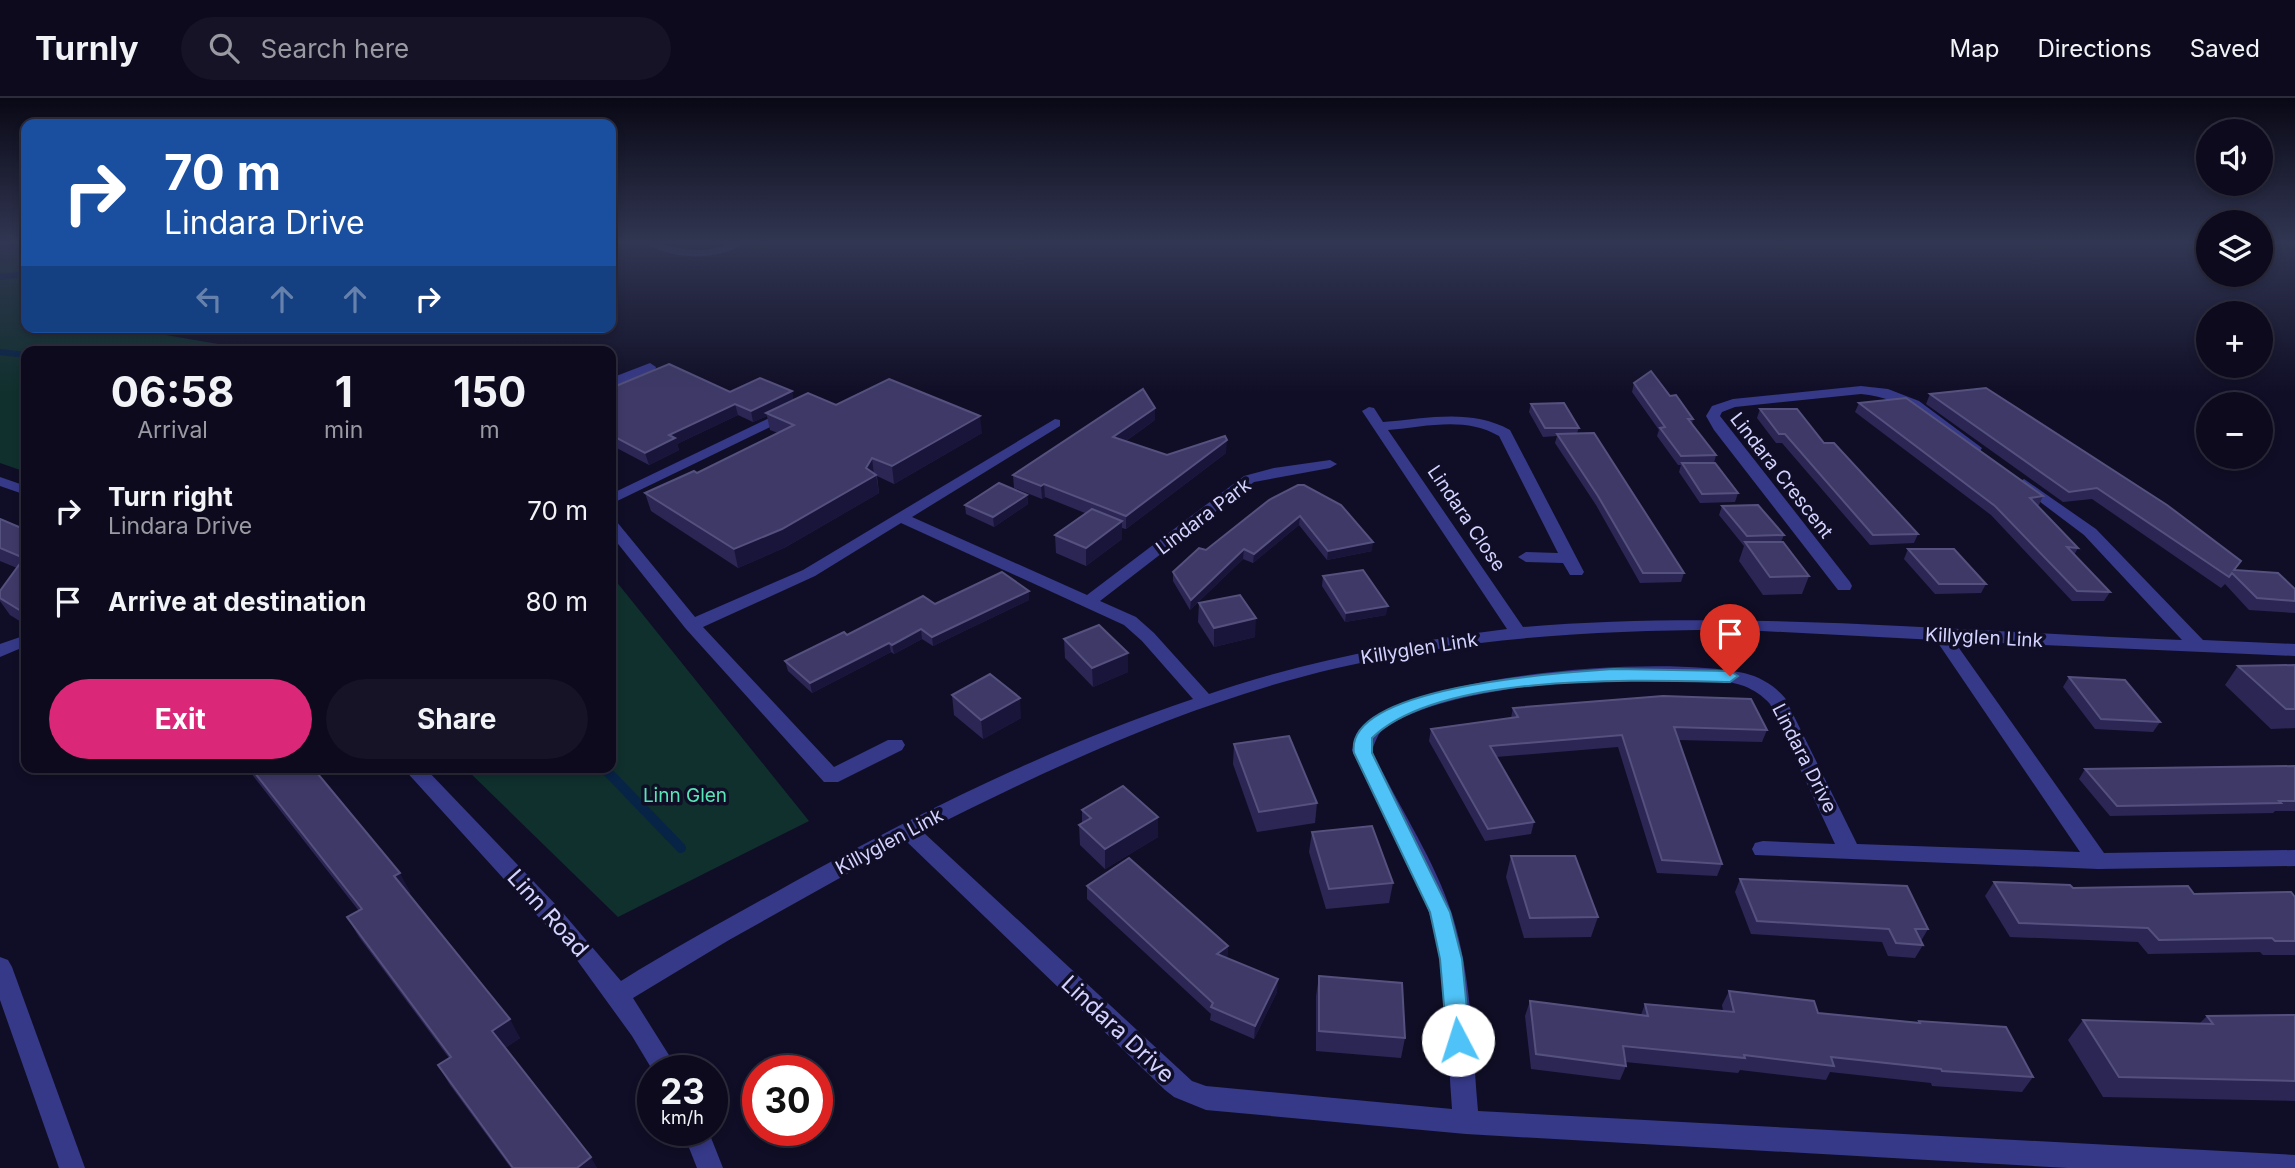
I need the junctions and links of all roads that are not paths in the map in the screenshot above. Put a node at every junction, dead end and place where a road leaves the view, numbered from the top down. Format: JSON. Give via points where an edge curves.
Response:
{"nodes":[{"id":1,"x":650,"y":367,"type":"dead end"},
{"id":2,"x":616,"y":372,"type":"edge"},
{"id":3,"x":625,"y":377,"type":"junction"},
{"id":4,"x":616,"y":381,"type":"edge"},
{"id":5,"x":804,"y":405,"type":"edge"},
{"id":6,"x":1369,"y":411,"type":"dead end"},
{"id":7,"x":1055,"y":423,"type":"dead end"},
{"id":8,"x":1380,"y":426,"type":"junction"},
{"id":9,"x":1993,"y":461,"type":"edge"},
{"id":10,"x":1330,"y":464,"type":"dead end"},
{"id":11,"x":2015,"y":477,"type":"edge"},
{"id":12,"x":0,"y":481,"type":"edge"},
{"id":13,"x":21,"y":489,"type":"edge"},
{"id":14,"x":616,"y":498,"type":"edge"},
{"id":15,"x":900,"y":517,"type":"junction"},
{"id":16,"x":616,"y":531,"type":"edge"},
{"id":17,"x":1526,"y":557,"type":"dead end"},
{"id":18,"x":1844,"y":586,"type":"dead end"},
{"id":19,"x":1090,"y":601,"type":"junction"},
{"id":20,"x":692,"y":625,"type":"junction"},
{"id":21,"x":1518,"y":633,"type":"junction"},
{"id":22,"x":1941,"y":635,"type":"junction"},
{"id":23,"x":21,"y":642,"type":"edge"},
{"id":24,"x":2197,"y":645,"type":"junction"},
{"id":25,"x":2295,"y":650,"type":"edge"},
{"id":26,"x":0,"y":651,"type":"edge"},
{"id":27,"x":1204,"y":700,"type":"junction"},
{"id":28,"x":895,"y":745,"type":"dead end"},
{"id":29,"x":418,"y":773,"type":"edge"},
{"id":30,"x":908,"y":830,"type":"junction"},
{"id":31,"x":1763,"y":849,"type":"dead end"},
{"id":32,"x":1850,"y":852,"type":"junction"},
{"id":33,"x":2098,"y":860,"type":"junction"},
{"id":34,"x":2293,"y":861,"type":"edge"},
{"id":35,"x":0,"y":967,"type":"edge"},
{"id":36,"x":619,"y":995,"type":"junction"},
{"id":37,"x":656,"y":1055,"type":"edge"},
{"id":38,"x":1466,"y":1122,"type":"junction"},
{"id":39,"x":701,"y":1146,"type":"edge"},
{"id":40,"x":72,"y":1168,"type":"edge"},
{"id":41,"x":710,"y":1168,"type":"edge"},
{"id":42,"x":2295,"y":1168,"type":"edge"}],
"edges":[{"from":1,"to":3,"type":"street"},
{"from":2,"to":3,"type":"street"},
{"from":3,"to":4,"type":"street"},
{"from":5,"to":14,"type":"street"},
{"from":6,"to":8,"type":"street","name":"Lindara Close"},
{"from":7,"to":15,"type":"street"},
{"from":8,"to":17,"type":"street","name":"Lindara Close","via":[[1467,421],[1500,429],[1508,436],[1571,565]]},
{"from":8,"to":21,"type":"street","name":"Lindara Close"},
{"from":9,"to":18,"type":"street","name":"Lindara Crescent","via":[[1914,404],[1883,392],[1835,393],[1717,409],[1713,416],[1719,427]]},
{"from":10,"to":19,"type":"street","name":"Lindara Park","via":[[1249,479]]},
{"from":11,"to":24,"type":"street","via":[[2090,532]]},
{"from":12,"to":13,"type":"street"},
{"from":15,"to":19,"type":"street"},
{"from":15,"to":20,"type":"street","via":[[795,580]]},
{"from":16,"to":20,"type":"street"},
{"from":19,"to":27,"type":"street","via":[[1129,621],[1148,637]]},
{"from":20,"to":28,"type":"street","via":[[831,777]]},
{"from":21,"to":22,"type":"street","name":"Killyglen Link","via":[[1778,625]]},
{"from":21,"to":27,"type":"street","name":"Killyglen Link","via":[[1364,655]]},
{"from":22,"to":24,"type":"street","name":"Killyglen Link"},
{"from":22,"to":33,"type":"street"},
{"from":23,"to":26,"type":"street"},
{"from":24,"to":25,"type":"street","name":"Killyglen Link"},
{"from":27,"to":30,"type":"street","name":"Killyglen Link","via":[[999,783]]},
{"from":29,"to":36,"type":"street","name":"Linn Road","via":[[563,927]]},
{"from":30,"to":36,"type":"street","name":"Killyglen Link","via":[[707,940]]},
{"from":30,"to":38,"type":"street","name":"Lindara Drive","via":[[1183,1089],[1213,1099]]},
{"from":31,"to":32,"type":"street"},
{"from":32,"to":33,"type":"street"},
{"from":32,"to":38,"type":"street","name":"Lindara Drive","via":[[1778,702],[1765,689],[1742,678],[1659,673],[1522,681],[1432,699],[1372,727],[1362,750],[1433,893],[1445,931]]},
{"from":33,"to":34,"type":"street"},
{"from":35,"to":40,"type":"street"},
{"from":36,"to":37,"type":"street","name":"Linn Road"},
{"from":38,"to":42,"type":"street","name":"Lindara Drive"},
{"from":39,"to":41,"type":"street"}]}
